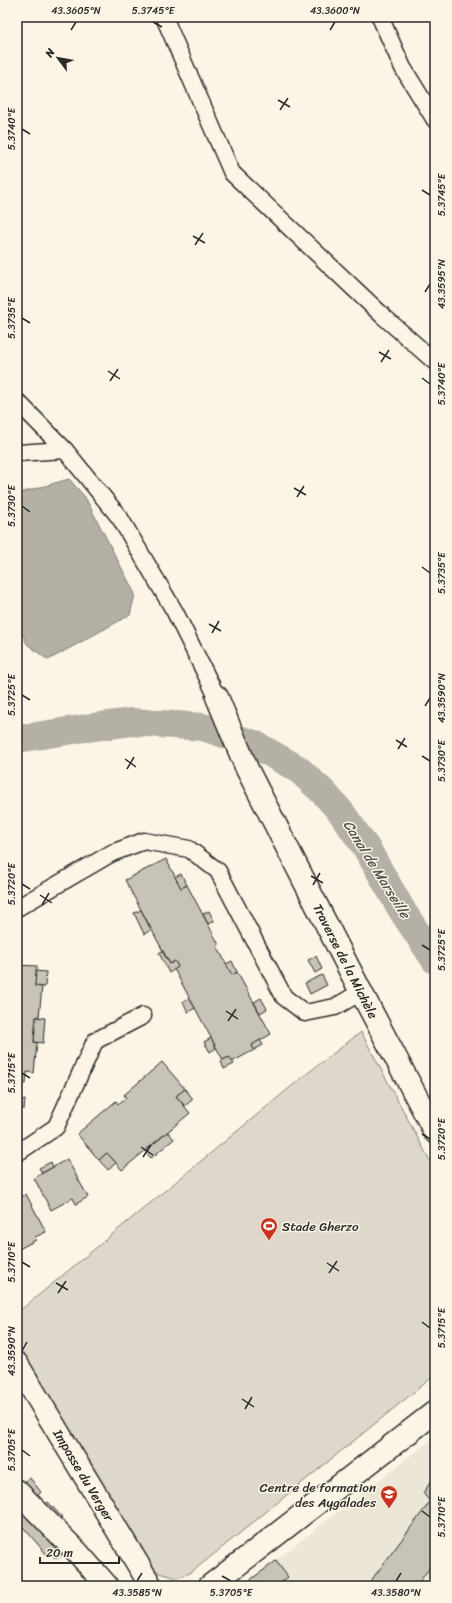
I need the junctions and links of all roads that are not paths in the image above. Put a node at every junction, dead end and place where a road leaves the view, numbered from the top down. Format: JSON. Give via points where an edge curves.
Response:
{"nodes":[{"id":1,"x":164,"y":17,"type":"edge"},
{"id":2,"x":380,"y":18,"type":"edge"},
{"id":3,"x":435,"y":120,"type":"edge"},
{"id":4,"x":435,"y":362,"type":"edge"},
{"id":5,"x":17,"y":402,"type":"edge"},
{"id":6,"x":65,"y":450,"type":"junction"},
{"id":7,"x":17,"y":453,"type":"edge"},
{"id":8,"x":217,"y":697,"type":"joint"},
{"id":9,"x":17,"y":908,"type":"edge"},
{"id":10,"x":361,"y":992,"type":"junction"},
{"id":11,"x":143,"y":1016,"type":"dead end"},
{"id":12,"x":435,"y":1132,"type":"edge"},
{"id":13,"x":17,"y":1153,"type":"edge"},
{"id":14,"x":17,"y":1364,"type":"edge"},
{"id":15,"x":435,"y":1412,"type":"edge"},
{"id":16,"x":17,"y":1491,"type":"edge"},
{"id":17,"x":107,"y":1586,"type":"edge"},
{"id":18,"x":151,"y":1586,"type":"edge"},
{"id":19,"x":210,"y":1586,"type":"edge"}],
"edges":[{"from":1,"to":4,"type":"lane","via":[[232,173]]},
{"from":2,"to":3,"type":"lane","via":[[403,68]]},
{"from":5,"to":6,"type":"lane"},
{"from":6,"to":7,"type":"lane"},
{"from":6,"to":8,"type":"lane","via":[[120,518],[175,612]]},
{"from":8,"to":10,"type":"street","name":"Traverse de la Michèle","via":[[247,769]]},
{"from":9,"to":10,"type":"lane","via":[[112,853],[144,841],[189,849],[218,871],[284,997],[305,1013],[335,1007]]},
{"from":10,"to":12,"type":"street","name":"Traverse de la Michèle"},
{"from":11,"to":13,"type":"lane","via":[[95,1040],[56,1127]]},
{"from":14,"to":18,"type":"street","name":"Impasse du Verger"},
{"from":15,"to":19,"type":"street"},
{"from":16,"to":17,"type":"street"}]}
